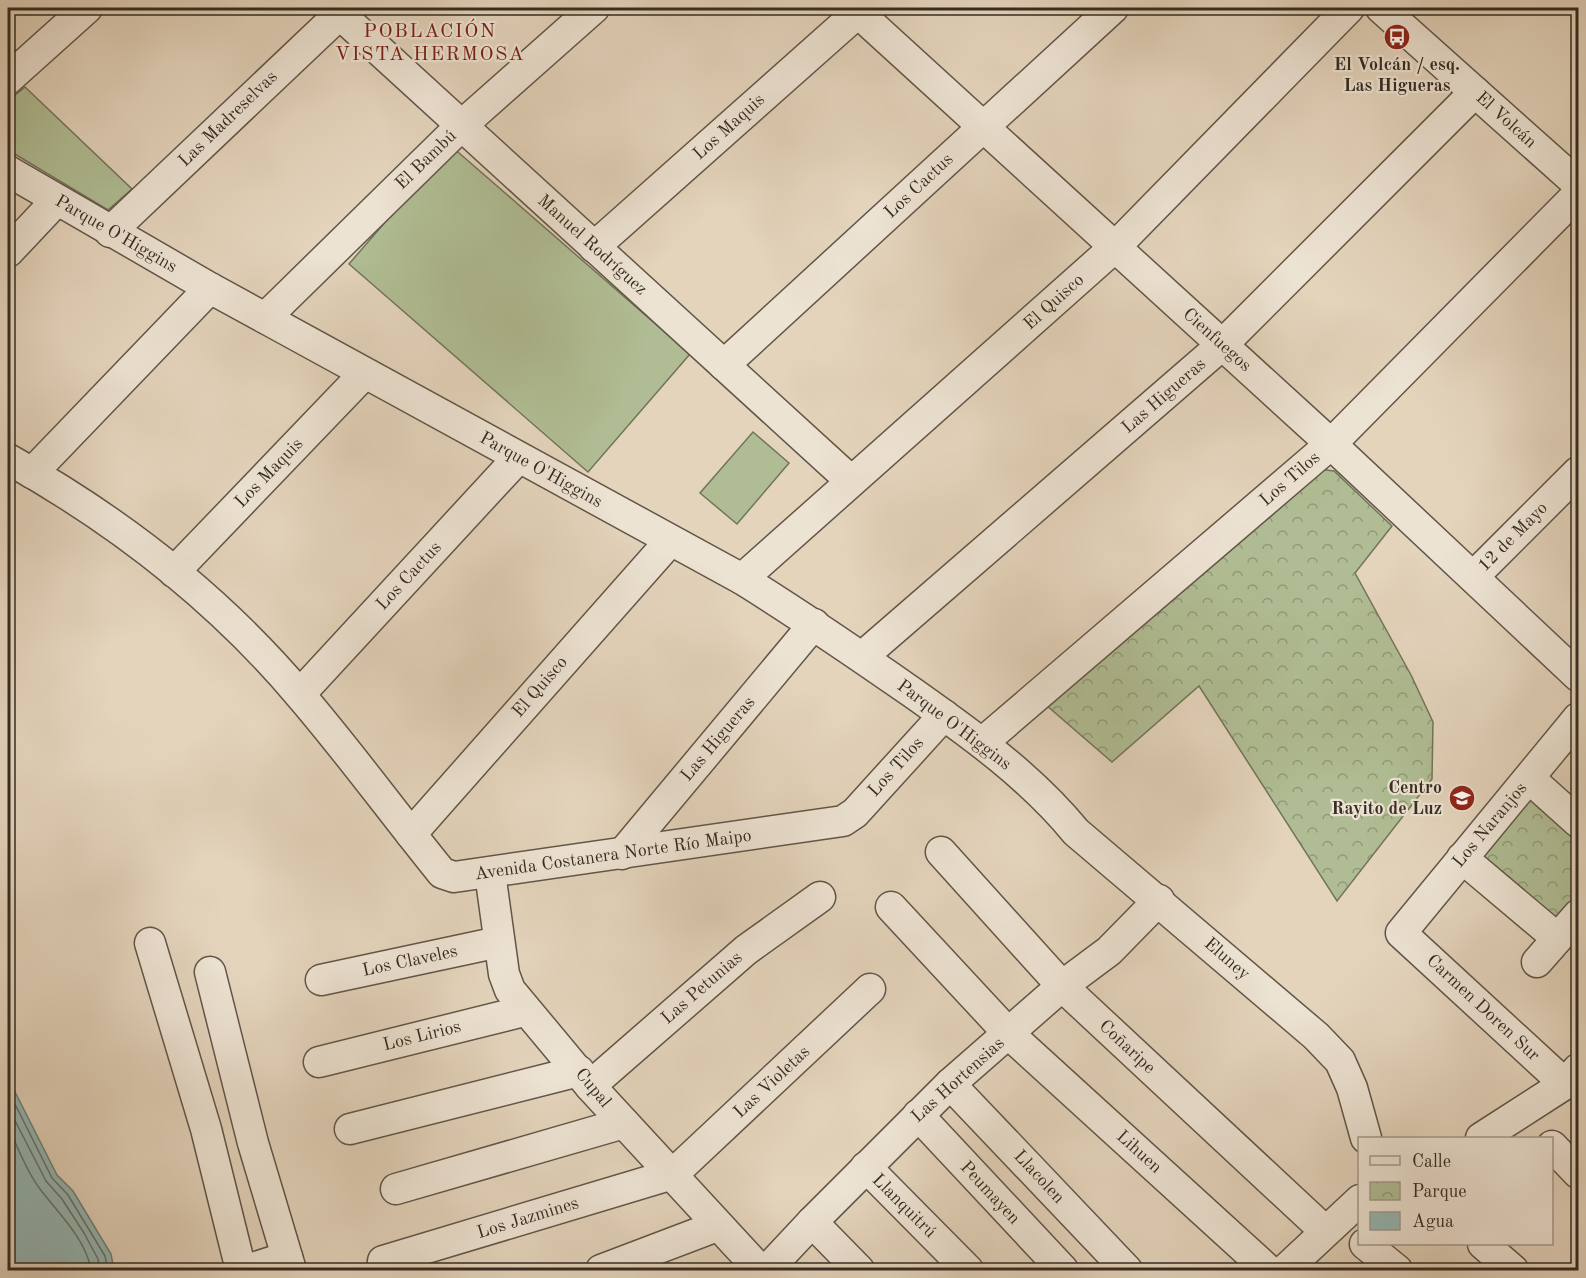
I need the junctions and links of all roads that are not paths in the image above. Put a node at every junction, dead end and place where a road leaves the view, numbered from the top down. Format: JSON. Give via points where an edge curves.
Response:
{"nodes":[{"id":1,"x":87,"y":8,"type":"edge"},
{"id":2,"x":594,"y":8,"type":"edge"},
{"id":3,"x":1113,"y":8,"type":"edge"},
{"id":4,"x":1349,"y":8,"type":"edge"},
{"id":5,"x":1381,"y":8,"type":"edge"},
{"id":6,"x":858,"y":9,"type":"edge"},
{"id":7,"x":339,"y":10,"type":"edge"},
{"id":8,"x":8,"y":79,"type":"edge"},
{"id":9,"x":1475,"y":92,"type":"junction"},
{"id":10,"x":462,"y":125,"type":"junction"},
{"id":11,"x":984,"y":126,"type":"junction"},
{"id":12,"x":8,"y":171,"type":"edge"},
{"id":13,"x":1578,"y":184,"type":"edge"},
{"id":14,"x":1578,"y":194,"type":"edge"},
{"id":15,"x":57,"y":200,"type":"junction"},
{"id":16,"x":110,"y":232,"type":"junction"},
{"id":17,"x":594,"y":247,"type":"junction"},
{"id":18,"x":1115,"y":247,"type":"junction"},
{"id":19,"x":8,"y":252,"type":"edge"},
{"id":20,"x":210,"y":288,"type":"junction"},
{"id":21,"x":265,"y":318,"type":"junction"},
{"id":22,"x":1222,"y":345,"type":"junction"},
{"id":23,"x":724,"y":365,"type":"junction"},
{"id":24,"x":364,"y":374,"type":"junction"},
{"id":25,"x":1331,"y":444,"type":"junction"},
{"id":26,"x":518,"y":458,"type":"junction"},
{"id":27,"x":20,"y":466,"type":"edge"},
{"id":28,"x":1578,"y":472,"type":"edge"},
{"id":29,"x":851,"y":482,"type":"junction"},
{"id":30,"x":670,"y":541,"type":"junction"},
{"id":31,"x":174,"y":572,"type":"junction"},
{"id":32,"x":1473,"y":577,"type":"junction"},
{"id":33,"x":742,"y":579,"type":"junction"},
{"id":34,"x":814,"y":624,"type":"junction"},
{"id":35,"x":862,"y":657,"type":"junction"},
{"id":36,"x":1578,"y":676,"type":"edge"},
{"id":37,"x":300,"y":694,"type":"junction"},
{"id":38,"x":944,"y":715,"type":"junction"},
{"id":39,"x":1578,"y":718,"type":"edge"},
{"id":40,"x":982,"y":743,"type":"junction"},
{"id":41,"x":1529,"y":778,"type":"junction"},
{"id":42,"x":1052,"y":803,"type":"joint"},
{"id":43,"x":848,"y":818,"type":"joint"},
{"id":44,"x":1578,"y":822,"type":"edge"},
{"id":45,"x":411,"y":834,"type":"junction"},
{"id":46,"x":941,"y":852,"type":"dead end"},
{"id":47,"x":622,"y":854,"type":"junction"},
{"id":48,"x":1462,"y":858,"type":"junction"},
{"id":49,"x":490,"y":873,"type":"junction"},
{"id":50,"x":820,"y":897,"type":"dead end"},
{"id":51,"x":1159,"y":900,"type":"junction"},
{"id":52,"x":891,"y":907,"type":"dead end"},
{"id":53,"x":1578,"y":915,"type":"edge"},
{"id":54,"x":1401,"y":933,"type":"joint"},
{"id":55,"x":1557,"y":938,"type":"junction"},
{"id":56,"x":499,"y":942,"type":"junction"},
{"id":57,"x":150,"y":943,"type":"dead end"},
{"id":58,"x":1537,"y":962,"type":"dead end"},
{"id":59,"x":210,"y":972,"type":"dead end"},
{"id":60,"x":321,"y":980,"type":"dead end"},
{"id":61,"x":1062,"y":986,"type":"junction"},
{"id":62,"x":870,"y":989,"type":"dead end"},
{"id":63,"x":524,"y":1011,"type":"junction"},
{"id":64,"x":1009,"y":1034,"type":"junction"},
{"id":65,"x":319,"y":1062,"type":"dead end"},
{"id":66,"x":232,"y":1065,"type":"junction"},
{"id":67,"x":190,"y":1076,"type":"junction"},
{"id":68,"x":1572,"y":1076,"type":"edge"},
{"id":69,"x":585,"y":1078,"type":"junction"},
{"id":70,"x":951,"y":1084,"type":"junction"},
{"id":71,"x":1519,"y":1114,"type":"junction"},
{"id":72,"x":918,"y":1115,"type":"junction"},
{"id":73,"x":624,"y":1123,"type":"junction"},
{"id":74,"x":350,"y":1129,"type":"dead end"},
{"id":75,"x":1366,"y":1137,"type":"edge"},
{"id":76,"x":1483,"y":1137,"type":"edge"},
{"id":77,"x":1543,"y":1137,"type":"edge"},
{"id":78,"x":1553,"y":1148,"type":"edge"},
{"id":79,"x":866,"y":1167,"type":"junction"},
{"id":80,"x":1578,"y":1173,"type":"edge"},
{"id":81,"x":674,"y":1174,"type":"junction"},
{"id":82,"x":396,"y":1189,"type":"dead end"},
{"id":83,"x":812,"y":1221,"type":"junction"},
{"id":84,"x":1346,"y":1223,"type":"edge"},
{"id":85,"x":717,"y":1226,"type":"junction"},
{"id":86,"x":1366,"y":1245,"type":"edge"},
{"id":87,"x":1485,"y":1245,"type":"edge"},
{"id":88,"x":383,"y":1261,"type":"dead end"},
{"id":89,"x":289,"y":1264,"type":"edge"},
{"id":90,"x":601,"y":1270,"type":"edge"},
{"id":91,"x":662,"y":1270,"type":"edge"},
{"id":92,"x":760,"y":1270,"type":"edge"},
{"id":93,"x":767,"y":1270,"type":"edge"},
{"id":94,"x":860,"y":1270,"type":"edge"},
{"id":95,"x":968,"y":1270,"type":"edge"},
{"id":96,"x":1063,"y":1270,"type":"edge"},
{"id":97,"x":1127,"y":1270,"type":"edge"},
{"id":98,"x":1268,"y":1270,"type":"edge"},
{"id":99,"x":1285,"y":1270,"type":"edge"},
{"id":100,"x":1397,"y":1270,"type":"edge"},
{"id":101,"x":1513,"y":1270,"type":"edge"}],
"edges":[{"from":1,"to":8,"type":"street"},
{"from":2,"to":10,"type":"street","name":"El Bambú"},
{"from":3,"to":11,"type":"street","name":"Los Cactus"},
{"from":4,"to":18,"type":"street","name":"El Quisco"},
{"from":5,"to":9,"type":"street","name":"El Volcán"},
{"from":6,"to":11,"type":"street","name":"Cienfuegos"},
{"from":6,"to":17,"type":"street","name":"Los Maquis"},
{"from":7,"to":10,"type":"street","name":"Manuel Rodríguez"},
{"from":7,"to":16,"type":"street","name":"Las Madreselvas"},
{"from":9,"to":13,"type":"street","name":"El Volcán"},
{"from":9,"to":22,"type":"street","name":"Las Higueras"},
{"from":10,"to":17,"type":"street","name":"Manuel Rodríguez"},
{"from":10,"to":21,"type":"street","name":"El Bambú"},
{"from":11,"to":18,"type":"street","name":"Cienfuegos"},
{"from":11,"to":23,"type":"street","name":"Los Cactus"},
{"from":12,"to":15,"type":"street","name":"Parque O'Higgins"},
{"from":14,"to":25,"type":"street","name":"Los Tilos"},
{"from":15,"to":16,"type":"street","name":"Parque O'Higgins"},
{"from":15,"to":19,"type":"street"},
{"from":16,"to":20,"type":"street","name":"Parque O'Higgins"},
{"from":17,"to":23,"type":"street","name":"Manuel Rodríguez"},
{"from":18,"to":22,"type":"street","name":"Cienfuegos"},
{"from":18,"to":29,"type":"street","name":"El Quisco"},
{"from":20,"to":21,"type":"street","name":"Parque O'Higgins"},
{"from":20,"to":27,"type":"street"},
{"from":21,"to":24,"type":"street","name":"Parque O'Higgins"},
{"from":22,"to":25,"type":"street","name":"Cienfuegos"},
{"from":22,"to":35,"type":"street","name":"Las Higueras"},
{"from":23,"to":29,"type":"street","name":"Manuel Rodríguez"},
{"from":24,"to":26,"type":"street","name":"Parque O'Higgins"},
{"from":24,"to":31,"type":"street","name":"Los Maquis"},
{"from":25,"to":32,"type":"street","name":"Cienfuegos"},
{"from":25,"to":40,"type":"street","name":"Los Tilos"},
{"from":26,"to":30,"type":"street","name":"Parque O'Higgins"},
{"from":26,"to":37,"type":"street","name":"Los Cactus"},
{"from":27,"to":31,"type":"street","name":"Avenida Costanera Norte Río Maipo","via":[[119,530]]},
{"from":28,"to":32,"type":"street","name":"12 de Mayo"},
{"from":29,"to":33,"type":"street","name":"El Quisco"},
{"from":30,"to":33,"type":"street","name":"Parque O'Higgins"},
{"from":30,"to":45,"type":"street","name":"El Quisco"},
{"from":31,"to":37,"type":"street","name":"Avenida Costanera Norte Río Maipo"},
{"from":32,"to":36,"type":"street","name":"Cienfuegos"},
{"from":33,"to":34,"type":"street","name":"Parque O'Higgins"},
{"from":34,"to":35,"type":"street","name":"Parque O'Higgins"},
{"from":34,"to":47,"type":"street","name":"Las Higueras"},
{"from":35,"to":38,"type":"street","name":"Parque O'Higgins"},
{"from":37,"to":45,"type":"street","name":"Avenida Costanera Norte Río Maipo"},
{"from":38,"to":40,"type":"street","name":"Parque O'Higgins"},
{"from":38,"to":43,"type":"street","name":"Los Tilos"},
{"from":39,"to":41,"type":"street","name":"Los Naranjos"},
{"from":40,"to":42,"type":"street","name":"Parque O'Higgins"},
{"from":41,"to":44,"type":"street"},
{"from":41,"to":48,"type":"street","name":"Los Naranjos"},
{"from":42,"to":51,"type":"street","name":"Eluney","via":[[1076,832]]},
{"from":43,"to":47,"type":"street","name":"Avenida Costanera Norte Río Maipo"},
{"from":45,"to":49,"type":"street","name":"Avenida Costanera Norte Río Maipo","via":[[442,873],[454,877]]},
{"from":46,"to":61,"type":"street","name":"Coñaripe"},
{"from":47,"to":49,"type":"street","name":"Avenida Costanera Norte Río Maipo"},
{"from":48,"to":54,"type":"street","name":"Los Naranjos"},
{"from":48,"to":55,"type":"street"},
{"from":49,"to":56,"type":"street","name":"Cupal"},
{"from":50,"to":69,"type":"street","name":"Las Petunias","via":[[746,950]]},
{"from":51,"to":61,"type":"street","name":"Las Hortensias","via":[[1109,951]]},
{"from":51,"to":75,"type":"street","name":"Eluney","via":[[1340,1061]]},
{"from":52,"to":64,"type":"street","name":"Lihuen"},
{"from":53,"to":55,"type":"street"},
{"from":54,"to":68,"type":"street","name":"Carmen Doren Sur"},
{"from":55,"to":58,"type":"street"},
{"from":56,"to":60,"type":"street","name":"Los Claveles"},
{"from":56,"to":63,"type":"street","name":"Cupal","via":[[504,974]]},
{"from":57,"to":67,"type":"street"},
{"from":59,"to":66,"type":"street"},
{"from":61,"to":64,"type":"street","name":"Las Hortensias"},
{"from":61,"to":84,"type":"street","name":"Coñaripe"},
{"from":62,"to":81,"type":"street","name":"Las Violetas"},
{"from":63,"to":65,"type":"street","name":"Los Lirios"},
{"from":63,"to":69,"type":"street","name":"Cupal"},
{"from":64,"to":70,"type":"street","name":"Las Hortensias"},
{"from":64,"to":98,"type":"street","name":"Lihuen"},
{"from":66,"to":67,"type":"street"},
{"from":66,"to":89,"type":"street"},
{"from":67,"to":89,"type":"street","via":[[239,1262],[250,1269]]},
{"from":68,"to":71,"type":"street"},
{"from":69,"to":73,"type":"street","name":"Cupal"},
{"from":69,"to":74,"type":"street"},
{"from":70,"to":72,"type":"street","name":"Las Hortensias"},
{"from":70,"to":97,"type":"street","name":"Llacolen"},
{"from":71,"to":76,"type":"street"},
{"from":71,"to":77,"type":"street"},
{"from":72,"to":79,"type":"street","name":"Las Hortensias"},
{"from":72,"to":96,"type":"street","name":"Peumayen"},
{"from":73,"to":81,"type":"street","name":"Cupal"},
{"from":73,"to":82,"type":"street"},
{"from":78,"to":80,"type":"street"},
{"from":79,"to":83,"type":"street","name":"Las Hortensias"},
{"from":79,"to":95,"type":"street","name":"Llanquitrú"},
{"from":81,"to":85,"type":"street","name":"Cupal"},
{"from":81,"to":88,"type":"street","name":"Los Jazmines"},
{"from":83,"to":93,"type":"street","name":"Las Hortensias"},
{"from":83,"to":94,"type":"street"},
{"from":84,"to":99,"type":"street"},
{"from":85,"to":90,"type":"street"},
{"from":85,"to":91,"type":"street"},
{"from":85,"to":92,"type":"street","name":"Cupal"},
{"from":86,"to":100,"type":"street"},
{"from":87,"to":101,"type":"street"}]}
